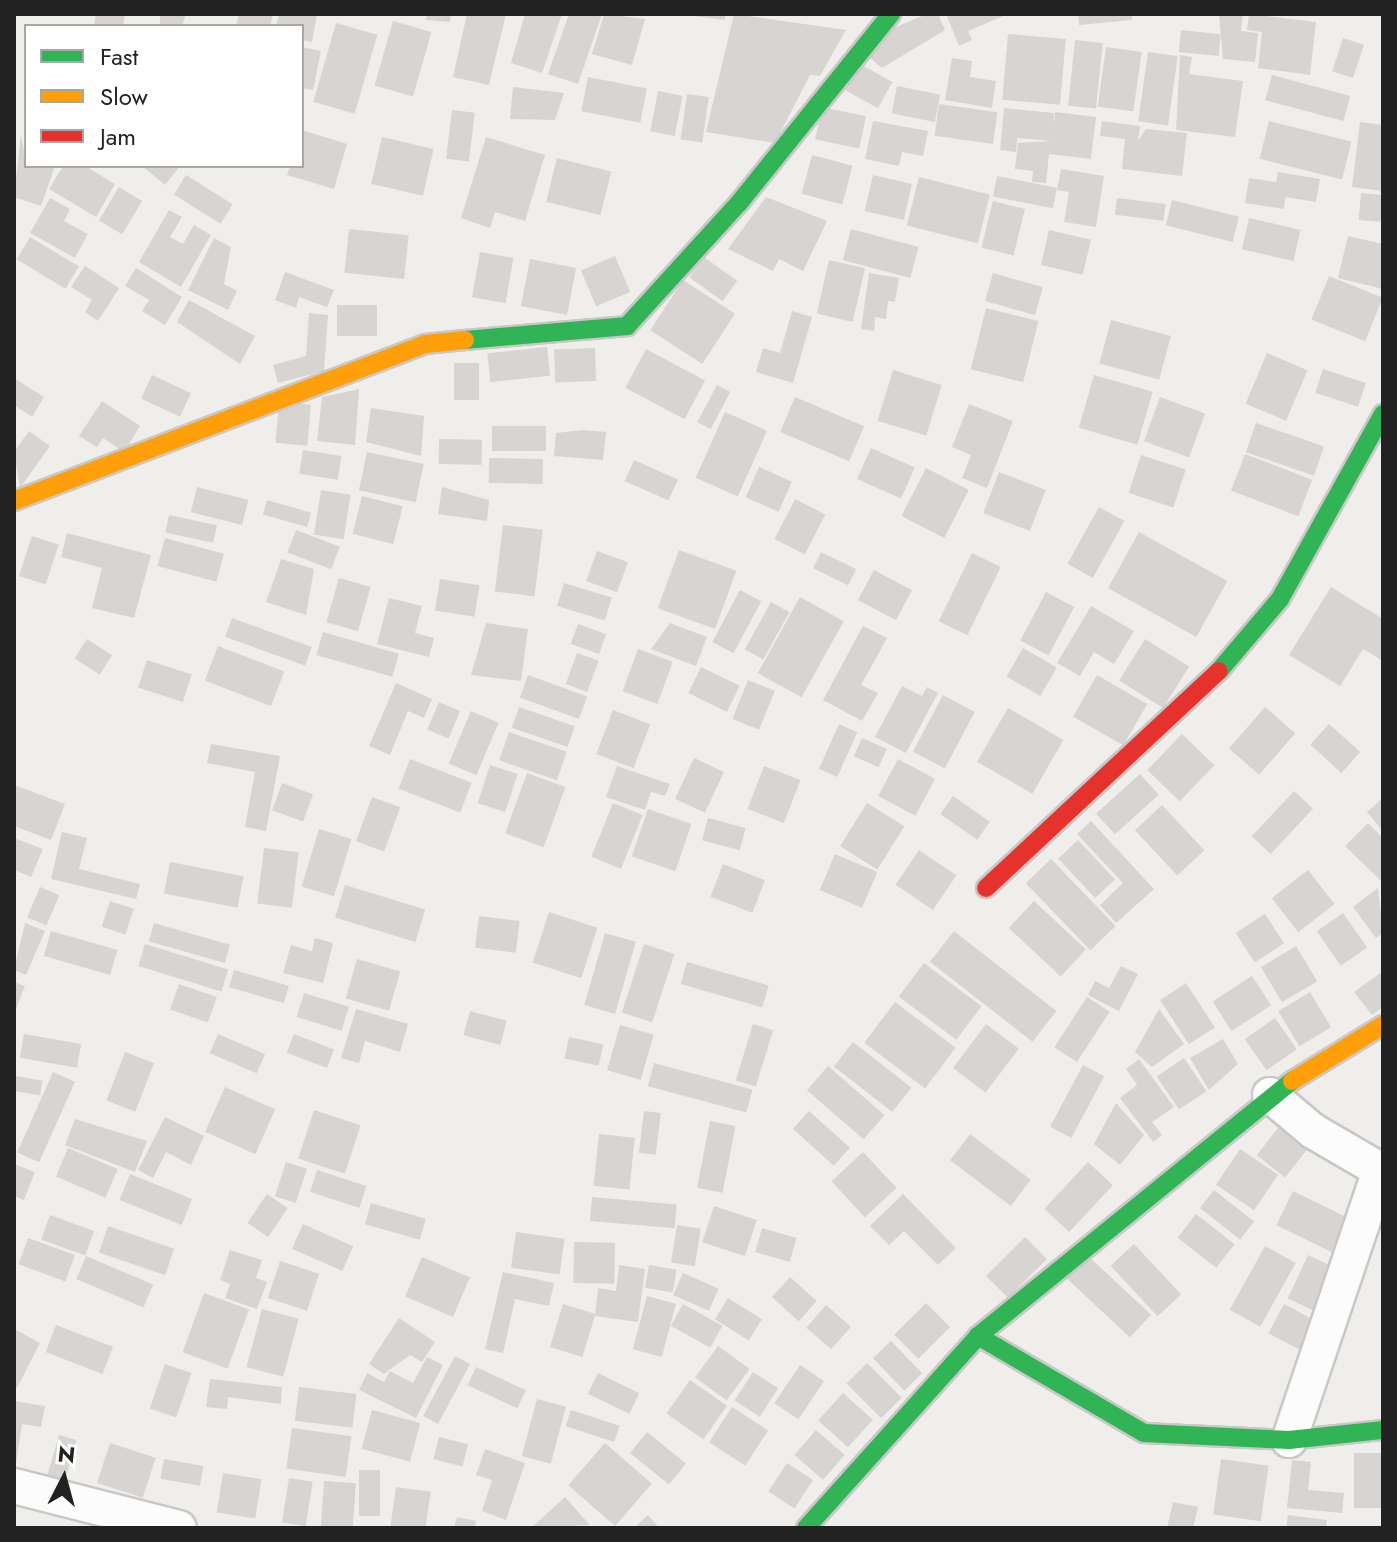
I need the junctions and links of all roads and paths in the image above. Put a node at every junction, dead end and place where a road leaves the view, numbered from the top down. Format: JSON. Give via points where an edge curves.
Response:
{"nodes":[{"id":1,"x":891,"y":14,"type":"edge"},
{"id":2,"x":1383,"y":414,"type":"edge"},
{"id":3,"x":14,"y":501,"type":"edge"},
{"id":4,"x":986,"y":888,"type":"dead end"},
{"id":5,"x":1383,"y":1025,"type":"edge"},
{"id":6,"x":1270,"y":1095,"type":"junction"},
{"id":7,"x":1371,"y":1236,"type":"edge"},
{"id":8,"x":978,"y":1336,"type":"junction"},
{"id":9,"x":1383,"y":1430,"type":"edge"},
{"id":10,"x":1289,"y":1440,"type":"junction"},
{"id":11,"x":14,"y":1486,"type":"edge"},
{"id":12,"x":179,"y":1528,"type":"edge"},
{"id":13,"x":806,"y":1528,"type":"edge"}],
"edges":[{"from":1,"to":3,"type":"street","via":[[739,203],[627,326],[425,344]]},
{"from":2,"to":4,"type":"street","via":[[1280,599],[1224,667]]},
{"from":5,"to":6,"type":"street"},
{"from":6,"to":7,"type":"street","via":[[1313,1131],[1380,1170]]},
{"from":6,"to":8,"type":"street"},
{"from":7,"to":10,"type":"street"},
{"from":8,"to":10,"type":"street","via":[[1144,1433]]},
{"from":8,"to":13,"type":"street"},
{"from":9,"to":10,"type":"street"},
{"from":11,"to":12,"type":"street"}]}
